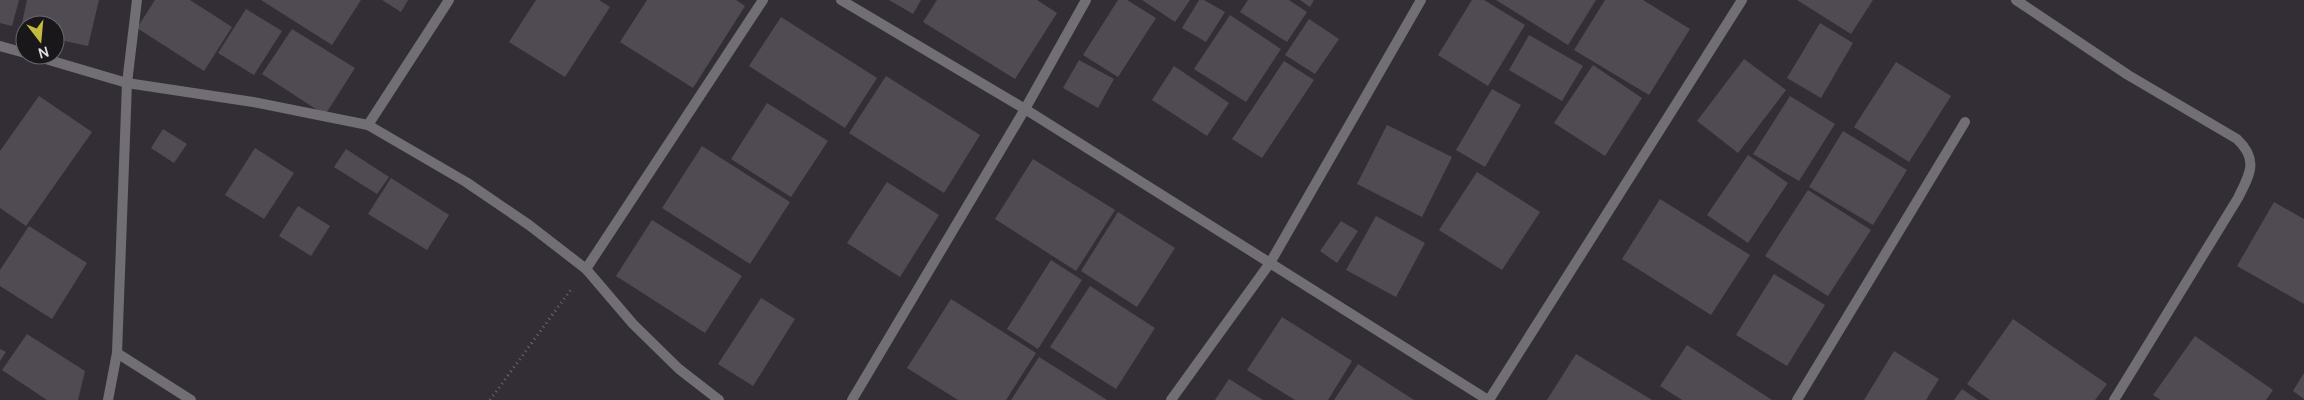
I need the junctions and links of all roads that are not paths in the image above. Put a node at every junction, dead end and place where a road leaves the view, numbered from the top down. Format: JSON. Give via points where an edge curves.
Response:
{"nodes":[{"id":1,"x":136,"y":0,"type":"edge"},
{"id":2,"x":449,"y":0,"type":"edge"},
{"id":3,"x":763,"y":0,"type":"edge"},
{"id":4,"x":841,"y":0,"type":"edge"},
{"id":5,"x":1086,"y":0,"type":"edge"},
{"id":6,"x":1421,"y":0,"type":"edge"},
{"id":7,"x":1742,"y":0,"type":"edge"},
{"id":8,"x":2016,"y":0,"type":"edge"},
{"id":9,"x":0,"y":46,"type":"edge"},
{"id":10,"x":15,"y":50,"type":"edge"},
{"id":11,"x":65,"y":65,"type":"edge"},
{"id":12,"x":127,"y":83,"type":"junction"},
{"id":13,"x":1025,"y":109,"type":"junction"},
{"id":14,"x":1965,"y":122,"type":"dead end"},
{"id":15,"x":368,"y":125,"type":"junction"},
{"id":16,"x":1270,"y":263,"type":"junction"},
{"id":17,"x":586,"y":269,"type":"junction"},
{"id":18,"x":117,"y":353,"type":"junction"},
{"id":19,"x":108,"y":400,"type":"edge"},
{"id":20,"x":191,"y":400,"type":"edge"},
{"id":21,"x":719,"y":400,"type":"edge"},
{"id":22,"x":852,"y":400,"type":"edge"},
{"id":23,"x":1171,"y":400,"type":"edge"},
{"id":24,"x":1489,"y":400,"type":"edge"},
{"id":25,"x":1797,"y":400,"type":"edge"},
{"id":26,"x":2114,"y":400,"type":"edge"}],
"edges":[{"from":1,"to":12,"type":"street"},
{"from":2,"to":15,"type":"street"},
{"from":3,"to":17,"type":"street"},
{"from":4,"to":13,"type":"street"},
{"from":5,"to":13,"type":"street"},
{"from":6,"to":16,"type":"street"},
{"from":7,"to":24,"type":"street"},
{"from":8,"to":26,"type":"street","via":[[2128,75],[2237,139],[2245,147],[2251,162],[2251,173],[2238,198]]},
{"from":9,"to":10,"type":"street"},
{"from":11,"to":12,"type":"street"},
{"from":12,"to":15,"type":"street","via":[[253,102]]},
{"from":12,"to":18,"type":"street"},
{"from":13,"to":16,"type":"street"},
{"from":13,"to":22,"type":"street"},
{"from":14,"to":25,"type":"street"},
{"from":15,"to":17,"type":"street","via":[[466,182]]},
{"from":16,"to":23,"type":"street"},
{"from":16,"to":24,"type":"street"},
{"from":17,"to":21,"type":"street","via":[[633,324],[679,369]]},
{"from":18,"to":19,"type":"street"},
{"from":18,"to":20,"type":"street"}]}
